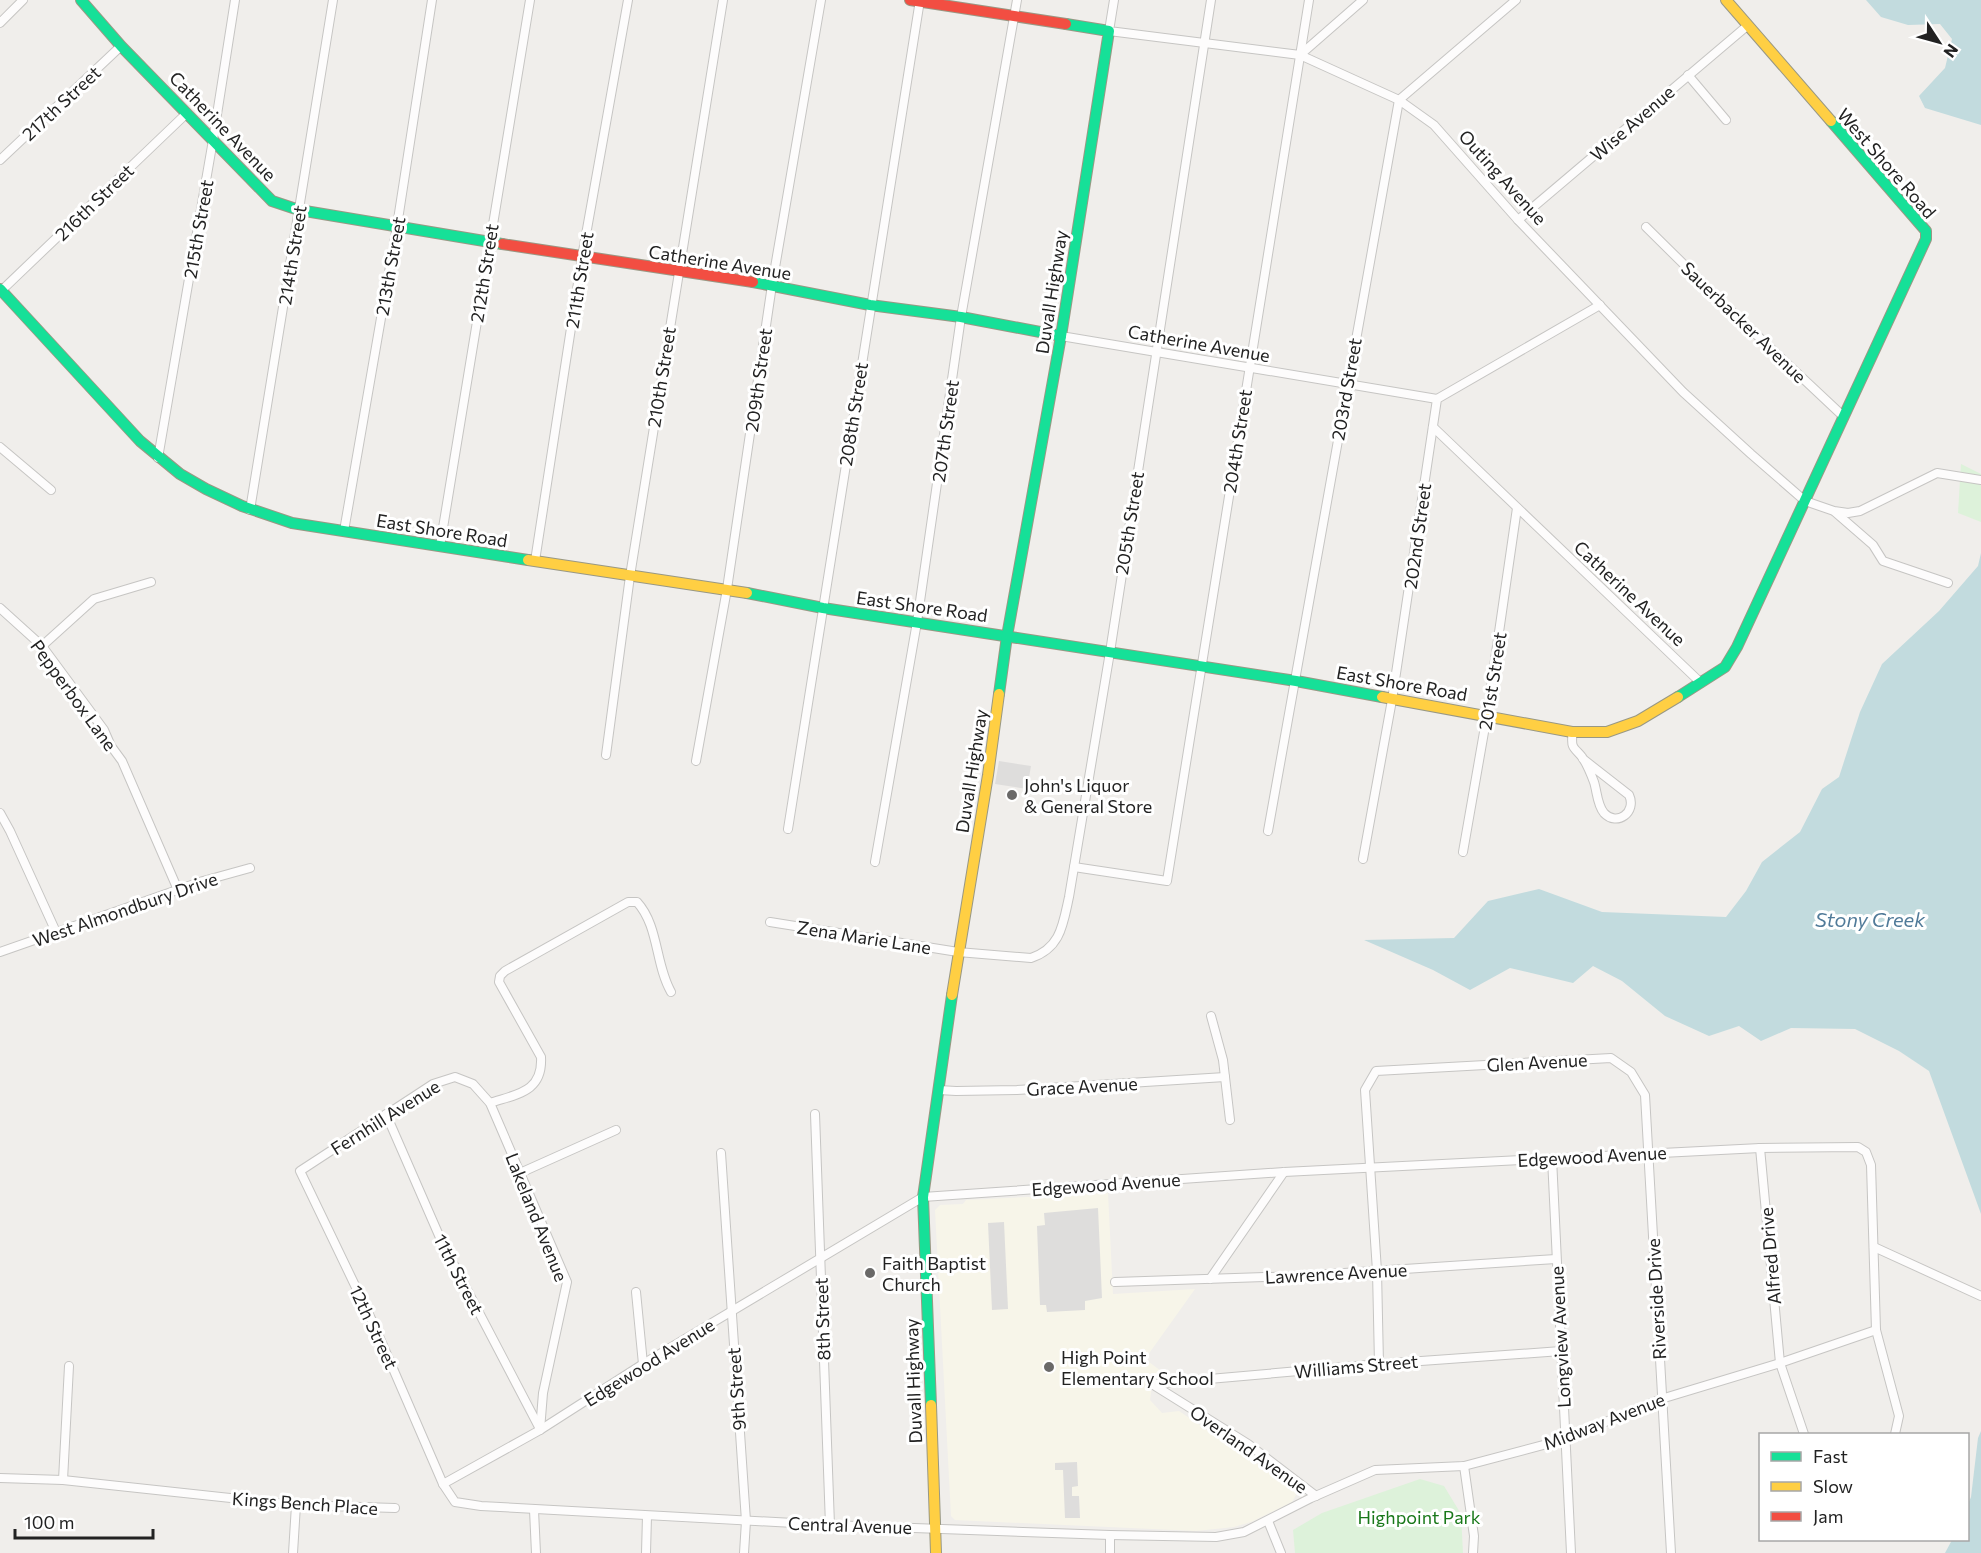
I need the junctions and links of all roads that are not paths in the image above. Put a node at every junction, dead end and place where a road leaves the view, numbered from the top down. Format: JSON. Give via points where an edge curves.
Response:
{"nodes":[{"id":1,"x":23,"y":0,"type":"edge"},
{"id":2,"x":81,"y":0,"type":"edge"},
{"id":3,"x":235,"y":0,"type":"edge"},
{"id":4,"x":333,"y":0,"type":"edge"},
{"id":5,"x":432,"y":0,"type":"edge"},
{"id":6,"x":530,"y":0,"type":"edge"},
{"id":7,"x":628,"y":0,"type":"edge"},
{"id":8,"x":723,"y":0,"type":"edge"},
{"id":9,"x":821,"y":0,"type":"edge"},
{"id":10,"x":1017,"y":0,"type":"edge"},
{"id":11,"x":1114,"y":0,"type":"edge"},
{"id":12,"x":1211,"y":0,"type":"edge"},
{"id":13,"x":1309,"y":0,"type":"edge"},
{"id":14,"x":1363,"y":0,"type":"edge"},
{"id":15,"x":1516,"y":0,"type":"edge"},
{"id":16,"x":1726,"y":0,"type":"edge"},
{"id":17,"x":916,"y":1,"type":"edge"},
{"id":18,"x":1014,"y":16,"type":"junction"},
{"id":19,"x":0,"y":23,"type":"edge"},
{"id":20,"x":1748,"y":26,"type":"junction"},
{"id":21,"x":1109,"y":31,"type":"junction"},
{"id":22,"x":1204,"y":45,"type":"junction"},
{"id":23,"x":121,"y":46,"type":"junction"},
{"id":24,"x":1300,"y":55,"type":"junction"},
{"id":25,"x":1688,"y":75,"type":"junction"},
{"id":26,"x":1399,"y":99,"type":"junction"},
{"id":27,"x":187,"y":113,"type":"junction"},
{"id":28,"x":1726,"y":120,"type":"dead end"},
{"id":29,"x":213,"y":140,"type":"junction"},
{"id":30,"x":0,"y":160,"type":"edge"},
{"id":31,"x":299,"y":210,"type":"junction"},
{"id":32,"x":1518,"y":220,"type":"junction"},
{"id":33,"x":397,"y":226,"type":"junction"},
{"id":34,"x":1646,"y":227,"type":"dead end"},
{"id":35,"x":489,"y":241,"type":"junction"},
{"id":36,"x":582,"y":257,"type":"junction"},
{"id":37,"x":678,"y":273,"type":"junction"},
{"id":38,"x":772,"y":285,"type":"junction"},
{"id":39,"x":1,"y":290,"type":"edge"},
{"id":40,"x":870,"y":305,"type":"junction"},
{"id":41,"x":1600,"y":305,"type":"junction"},
{"id":42,"x":961,"y":317,"type":"junction"},
{"id":43,"x":1061,"y":336,"type":"junction"},
{"id":44,"x":1155,"y":352,"type":"junction"},
{"id":45,"x":1249,"y":368,"type":"junction"},
{"id":46,"x":1347,"y":384,"type":"junction"},
{"id":47,"x":1437,"y":399,"type":"junction"},
{"id":48,"x":1844,"y":417,"type":"junction"},
{"id":49,"x":1433,"y":427,"type":"junction"},
{"id":50,"x":0,"y":447,"type":"edge"},
{"id":51,"x":158,"y":458,"type":"junction"},
{"id":52,"x":1981,"y":480,"type":"edge"},
{"id":53,"x":51,"y":490,"type":"dead end"},
{"id":54,"x":1805,"y":501,"type":"junction"},
{"id":55,"x":1517,"y":508,"type":"junction"},
{"id":56,"x":250,"y":510,"type":"junction"},
{"id":57,"x":1834,"y":511,"type":"junction"},
{"id":58,"x":344,"y":531,"type":"junction"},
{"id":59,"x":440,"y":546,"type":"junction"},
{"id":60,"x":535,"y":561,"type":"junction"},
{"id":61,"x":630,"y":576,"type":"junction"},
{"id":62,"x":151,"y":582,"type":"dead end"},
{"id":63,"x":1948,"y":584,"type":"dead end"},
{"id":64,"x":727,"y":589,"type":"junction"},
{"id":65,"x":0,"y":608,"type":"edge"},
{"id":66,"x":823,"y":608,"type":"junction"},
{"id":67,"x":917,"y":622,"type":"junction"},
{"id":68,"x":1006,"y":636,"type":"junction"},
{"id":69,"x":42,"y":646,"type":"junction"},
{"id":70,"x":1110,"y":651,"type":"junction"},
{"id":71,"x":1202,"y":667,"type":"junction"},
{"id":72,"x":1296,"y":681,"type":"junction"},
{"id":73,"x":1701,"y":683,"type":"junction"},
{"id":74,"x":1392,"y":700,"type":"junction"},
{"id":75,"x":1487,"y":715,"type":"junction"},
{"id":76,"x":1572,"y":732,"type":"junction"},
{"id":77,"x":606,"y":755,"type":"dead end"},
{"id":78,"x":1583,"y":759,"type":"junction"},
{"id":79,"x":696,"y":761,"type":"dead end"},
{"id":80,"x":0,"y":813,"type":"edge"},
{"id":81,"x":788,"y":829,"type":"dead end"},
{"id":82,"x":1268,"y":831,"type":"dead end"},
{"id":83,"x":1463,"y":852,"type":"dead end"},
{"id":84,"x":1363,"y":859,"type":"dead end"},
{"id":85,"x":874,"y":862,"type":"dead end"},
{"id":86,"x":1074,"y":867,"type":"junction"},
{"id":87,"x":250,"y":868,"type":"dead end"},
{"id":88,"x":178,"y":890,"type":"junction"},
{"id":89,"x":770,"y":922,"type":"dead end"},
{"id":90,"x":56,"y":932,"type":"junction"},
{"id":91,"x":0,"y":952,"type":"edge"},
{"id":92,"x":958,"y":952,"type":"junction"},
{"id":93,"x":671,"y":992,"type":"dead end"},
{"id":94,"x":1212,"y":1016,"type":"dead end"},
{"id":95,"x":1225,"y":1077,"type":"junction"},
{"id":96,"x":473,"y":1084,"type":"joint"},
{"id":97,"x":939,"y":1090,"type":"junction"},
{"id":98,"x":490,"y":1103,"type":"junction"},
{"id":99,"x":386,"y":1114,"type":"junction"},
{"id":100,"x":815,"y":1114,"type":"dead end"},
{"id":101,"x":1230,"y":1120,"type":"dead end"},
{"id":102,"x":616,"y":1130,"type":"dead end"},
{"id":103,"x":1760,"y":1148,"type":"junction"},
{"id":104,"x":1647,"y":1153,"type":"junction"},
{"id":105,"x":721,"y":1154,"type":"dead end"},
{"id":106,"x":1552,"y":1158,"type":"junction"},
{"id":107,"x":1370,"y":1168,"type":"junction"},
{"id":108,"x":300,"y":1171,"type":"joint"},
{"id":109,"x":1284,"y":1172,"type":"junction"},
{"id":110,"x":520,"y":1173,"type":"junction"},
{"id":111,"x":923,"y":1197,"type":"junction"},
{"id":112,"x":1874,"y":1247,"type":"junction"},
{"id":113,"x":820,"y":1259,"type":"junction"},
{"id":114,"x":1556,"y":1259,"type":"junction"},
{"id":115,"x":1377,"y":1271,"type":"junction"},
{"id":116,"x":1210,"y":1279,"type":"junction"},
{"id":117,"x":1115,"y":1282,"type":"dead end"},
{"id":118,"x":636,"y":1292,"type":"dead end"},
{"id":119,"x":1981,"y":1296,"type":"edge"},
{"id":120,"x":731,"y":1311,"type":"junction"},
{"id":121,"x":1876,"y":1330,"type":"junction"},
{"id":122,"x":1561,"y":1351,"type":"junction"},
{"id":123,"x":1780,"y":1363,"type":"junction"},
{"id":124,"x":643,"y":1364,"type":"junction"},
{"id":125,"x":1379,"y":1364,"type":"junction"},
{"id":126,"x":69,"y":1366,"type":"dead end"},
{"id":127,"x":1152,"y":1384,"type":"joint"},
{"id":128,"x":1661,"y":1399,"type":"junction"},
{"id":129,"x":540,"y":1430,"type":"junction"},
{"id":130,"x":1804,"y":1433,"type":"edge"},
{"id":131,"x":1895,"y":1433,"type":"edge"},
{"id":132,"x":1565,"y":1439,"type":"junction"},
{"id":133,"x":1464,"y":1466,"type":"junction"},
{"id":134,"x":0,"y":1478,"type":"edge"},
{"id":135,"x":63,"y":1480,"type":"junction"},
{"id":136,"x":443,"y":1484,"type":"junction"},
{"id":137,"x":1316,"y":1496,"type":"junction"},
{"id":138,"x":296,"y":1505,"type":"junction"},
{"id":139,"x":395,"y":1508,"type":"dead end"},
{"id":140,"x":534,"y":1510,"type":"junction"},
{"id":141,"x":648,"y":1516,"type":"junction"},
{"id":142,"x":746,"y":1521,"type":"junction"},
{"id":143,"x":1266,"y":1522,"type":"junction"},
{"id":144,"x":830,"y":1525,"type":"junction"},
{"id":145,"x":934,"y":1527,"type":"junction"},
{"id":146,"x":1110,"y":1535,"type":"junction"},
{"id":147,"x":293,"y":1553,"type":"edge"},
{"id":148,"x":536,"y":1553,"type":"edge"},
{"id":149,"x":646,"y":1553,"type":"edge"},
{"id":150,"x":744,"y":1553,"type":"edge"},
{"id":151,"x":936,"y":1553,"type":"edge"},
{"id":152,"x":1110,"y":1553,"type":"edge"},
{"id":153,"x":1281,"y":1553,"type":"edge"},
{"id":154,"x":1473,"y":1553,"type":"edge"},
{"id":155,"x":1571,"y":1553,"type":"edge"},
{"id":156,"x":1671,"y":1553,"type":"edge"}],
"edges":[{"from":1,"to":19,"type":"street"},
{"from":2,"to":23,"type":"street","name":"Catherine Avenue"},
{"from":3,"to":29,"type":"street","name":"215th Street"},
{"from":4,"to":31,"type":"street","name":"214th Street"},
{"from":5,"to":33,"type":"street","name":"213th Street"},
{"from":6,"to":35,"type":"street","name":"212th Street"},
{"from":7,"to":36,"type":"street","name":"211th Street"},
{"from":8,"to":37,"type":"street","name":"210th Street"},
{"from":9,"to":38,"type":"street","name":"209th Street"},
{"from":10,"to":18,"type":"street","name":"207th Street"},
{"from":11,"to":21,"type":"street","name":"Duvall Highway"},
{"from":12,"to":22,"type":"street","name":"205th Street"},
{"from":13,"to":24,"type":"street","name":"204th Street"},
{"from":14,"to":24,"type":"street"},
{"from":15,"to":26,"type":"street"},
{"from":16,"to":20,"type":"street","name":"West Shore Road"},
{"from":17,"to":18,"type":"street","name":"Outing Avenue"},
{"from":17,"to":40,"type":"street","name":"208th Street"},
{"from":18,"to":21,"type":"street","name":"Outing Avenue"},
{"from":18,"to":42,"type":"street","name":"207th Street"},
{"from":20,"to":25,"type":"street","name":"Wise Avenue"},
{"from":20,"to":48,"type":"street","name":"West Shore Road","via":[[1926,231],[1924,246]]},
{"from":21,"to":22,"type":"street","name":"Outing Avenue"},
{"from":21,"to":43,"type":"street","name":"Duvall Highway"},
{"from":22,"to":24,"type":"street","name":"Outing Avenue"},
{"from":22,"to":44,"type":"street","name":"205th Street"},
{"from":23,"to":27,"type":"street","name":"Catherine Avenue"},
{"from":23,"to":30,"type":"street","name":"217th Street"},
{"from":24,"to":26,"type":"street","name":"Outing Avenue"},
{"from":24,"to":45,"type":"street","name":"204th Street"},
{"from":25,"to":28,"type":"street"},
{"from":25,"to":32,"type":"street","name":"Wise Avenue"},
{"from":26,"to":32,"type":"street","name":"Outing Avenue","via":[[1434,125]]},
{"from":26,"to":46,"type":"street","name":"203rd Street"},
{"from":27,"to":29,"type":"street","name":"Catherine Avenue"},
{"from":27,"to":39,"type":"street","name":"216th Street"},
{"from":29,"to":31,"type":"street","name":"Catherine Avenue","via":[[272,201]]},
{"from":29,"to":51,"type":"street","name":"215th Street"},
{"from":31,"to":33,"type":"street","name":"Catherine Avenue"},
{"from":31,"to":56,"type":"street","name":"214th Street"},
{"from":32,"to":41,"type":"street","name":"Outing Avenue"},
{"from":33,"to":35,"type":"street","name":"Catherine Avenue"},
{"from":33,"to":58,"type":"street","name":"213th Street"},
{"from":34,"to":48,"type":"street","name":"Sauerbacker Avenue"},
{"from":35,"to":36,"type":"street","name":"Catherine Avenue"},
{"from":35,"to":59,"type":"street","name":"212th Street"},
{"from":36,"to":37,"type":"street","name":"Catherine Avenue"},
{"from":36,"to":60,"type":"street","name":"211th Street"},
{"from":37,"to":38,"type":"street","name":"Catherine Avenue"},
{"from":37,"to":61,"type":"street","name":"210th Street"},
{"from":38,"to":40,"type":"street","name":"Catherine Avenue"},
{"from":38,"to":64,"type":"street","name":"209th Street"},
{"from":39,"to":51,"type":"street","name":"East Shore Road"},
{"from":40,"to":42,"type":"street","name":"Catherine Avenue"},
{"from":40,"to":66,"type":"street","name":"208th Street"},
{"from":41,"to":47,"type":"street"},
{"from":41,"to":54,"type":"street","name":"Outing Avenue","via":[[1683,392]]},
{"from":42,"to":43,"type":"street","name":"Catherine Avenue"},
{"from":42,"to":67,"type":"street","name":"207th Street"},
{"from":43,"to":44,"type":"street","name":"Catherine Avenue"},
{"from":43,"to":68,"type":"street","name":"Duvall Highway"},
{"from":44,"to":45,"type":"street","name":"Catherine Avenue"},
{"from":44,"to":70,"type":"street","name":"205th Street"},
{"from":45,"to":46,"type":"street","name":"Catherine Avenue"},
{"from":45,"to":71,"type":"street","name":"204th Street"},
{"from":46,"to":47,"type":"street","name":"Catherine Avenue"},
{"from":46,"to":72,"type":"street","name":"203rd Street"},
{"from":47,"to":49,"type":"street","name":"202nd Street"},
{"from":48,"to":54,"type":"street","name":"West Shore Road"},
{"from":49,"to":55,"type":"street","name":"Catherine Avenue"},
{"from":49,"to":74,"type":"street","name":"202nd Street"},
{"from":50,"to":53,"type":"street"},
{"from":51,"to":56,"type":"street","name":"East Shore Road","via":[[194,483]]},
{"from":52,"to":57,"type":"street","name":"Outing Avenue","via":[[1937,473],[1860,511]]},
{"from":54,"to":57,"type":"street","name":"Outing Avenue"},
{"from":54,"to":73,"type":"street","name":"East Shore Road","via":[[1737,647],[1725,667]]},
{"from":55,"to":73,"type":"street","name":"Catherine Avenue"},
{"from":55,"to":75,"type":"street","name":"201st Street"},
{"from":56,"to":58,"type":"street","name":"East Shore Road","via":[[292,523]]},
{"from":57,"to":63,"type":"street","via":[[1873,544],[1883,561]]},
{"from":58,"to":59,"type":"street","name":"East Shore Road"},
{"from":59,"to":60,"type":"street","name":"East Shore Road"},
{"from":60,"to":61,"type":"street","name":"East Shore Road"},
{"from":61,"to":64,"type":"street","name":"East Shore Road"},
{"from":61,"to":77,"type":"street","name":"210th Street"},
{"from":62,"to":69,"type":"street","via":[[94,599]]},
{"from":64,"to":66,"type":"street","name":"East Shore Road"},
{"from":64,"to":79,"type":"street","name":"209th Street"},
{"from":65,"to":69,"type":"street","name":"Pepperbox Lane"},
{"from":66,"to":67,"type":"street","name":"East Shore Road"},
{"from":66,"to":81,"type":"street","name":"208th Street"},
{"from":67,"to":68,"type":"street","name":"East Shore Road"},
{"from":67,"to":85,"type":"street","name":"207th Street"},
{"from":68,"to":70,"type":"street","name":"East Shore Road"},
{"from":68,"to":92,"type":"street","name":"Duvall Highway","via":[[988,775]]},
{"from":69,"to":88,"type":"street","name":"Pepperbox Lane","via":[[122,761]]},
{"from":70,"to":71,"type":"street","name":"East Shore Road"},
{"from":70,"to":86,"type":"street","name":"205th Street"},
{"from":71,"to":72,"type":"street","name":"East Shore Road"},
{"from":71,"to":86,"type":"street","name":"204th Street","via":[[1167,881]]},
{"from":72,"to":74,"type":"street","name":"East Shore Road"},
{"from":72,"to":82,"type":"street","name":"203rd Street"},
{"from":73,"to":76,"type":"street","name":"East Shore Road","via":[[1638,721],[1607,732]]},
{"from":74,"to":75,"type":"street","name":"East Shore Road"},
{"from":74,"to":84,"type":"street","name":"202nd Street"},
{"from":75,"to":76,"type":"street","name":"East Shore Road"},
{"from":75,"to":83,"type":"street","name":"201st Street"},
{"from":76,"to":78,"type":"street","via":[[1573,746]]},
{"from":78,"to":78,"type":"street","via":[[1629,795],[1632,804],[1625,816],[1613,818],[1604,813]]},
{"from":80,"to":90,"type":"street"},
{"from":86,"to":92,"type":"street","name":"205th Street","via":[[1060,934],[1041,954],[1031,957]]},
{"from":87,"to":88,"type":"street","name":"West Almondbury Drive"},
{"from":88,"to":90,"type":"street","name":"West Almondbury Drive"},
{"from":89,"to":92,"type":"street","name":"Zena Marie Lane"},
{"from":90,"to":91,"type":"street","name":"West Almondbury Drive"},
{"from":92,"to":97,"type":"street","name":"Duvall Highway"},
{"from":93,"to":98,"type":"street","via":[[654,933],[637,902],[628,902],[505,971],[499,982],[541,1057],[542,1068],[529,1089]]},
{"from":94,"to":95,"type":"street"},
{"from":95,"to":97,"type":"street","name":"Grace Avenue","via":[[1017,1090]]},
{"from":95,"to":101,"type":"street"},
{"from":96,"to":98,"type":"street","name":"Lakeland Avenue"},
{"from":96,"to":99,"type":"street","name":"Fernhill Avenue","via":[[455,1077],[433,1084]]},
{"from":97,"to":111,"type":"street","name":"Duvall Highway"},
{"from":98,"to":110,"type":"street","name":"Lakeland Avenue"},
{"from":99,"to":108,"type":"street","name":"Fernhill Avenue"},
{"from":99,"to":129,"type":"street","name":"11th Street","via":[[441,1240]]},
{"from":100,"to":113,"type":"street","name":"8th Street"},
{"from":102,"to":110,"type":"street"},
{"from":103,"to":104,"type":"street","name":"Edgewood Avenue"},
{"from":103,"to":112,"type":"street","name":"Edgewood Avenue","via":[[1863,1149],[1871,1166]]},
{"from":103,"to":123,"type":"street","name":"Alfred Drive"},
{"from":104,"to":106,"type":"street","name":"Edgewood Avenue"},
{"from":104,"to":107,"type":"street","name":"Glen Avenue","via":[[1645,1095],[1630,1072],[1611,1058],[1376,1071],[1365,1090]]},
{"from":104,"to":128,"type":"street","name":"Riverside Drive"},
{"from":105,"to":120,"type":"street","name":"9th Street"},
{"from":106,"to":107,"type":"street","name":"Edgewood Avenue"},
{"from":106,"to":114,"type":"street","name":"Longview Avenue"},
{"from":107,"to":109,"type":"street","name":"Edgewood Avenue"},
{"from":107,"to":115,"type":"street"},
{"from":108,"to":136,"type":"street","name":"12th Street","via":[[375,1327]]},
{"from":109,"to":111,"type":"street","name":"Edgewood Avenue"},
{"from":109,"to":116,"type":"street"},
{"from":110,"to":129,"type":"street","name":"Lakeland Avenue","via":[[567,1282],[543,1393]]},
{"from":111,"to":113,"type":"street","name":"Edgewood Avenue"},
{"from":111,"to":145,"type":"street","name":"Duvall Highway"},
{"from":112,"to":119,"type":"street"},
{"from":112,"to":121,"type":"street"},
{"from":113,"to":120,"type":"street","name":"Edgewood Avenue"},
{"from":113,"to":144,"type":"street","name":"8th Street"},
{"from":114,"to":115,"type":"street","name":"Lawrence Avenue"},
{"from":114,"to":122,"type":"street","name":"Longview Avenue"},
{"from":115,"to":116,"type":"street","name":"Lawrence Avenue"},
{"from":115,"to":125,"type":"street"},
{"from":116,"to":117,"type":"street","name":"Lawrence Avenue"},
{"from":118,"to":124,"type":"street"},
{"from":120,"to":124,"type":"street","name":"Edgewood Avenue"},
{"from":120,"to":142,"type":"street","name":"9th Street"},
{"from":121,"to":123,"type":"street","name":"Midway Avenue"},
{"from":121,"to":131,"type":"street","via":[[1899,1416]]},
{"from":122,"to":125,"type":"street","name":"Williams Street"},
{"from":122,"to":132,"type":"street","name":"Longview Avenue"},
{"from":123,"to":128,"type":"street","name":"Midway Avenue"},
{"from":123,"to":130,"type":"street","name":"Alfred Drive"},
{"from":124,"to":129,"type":"street","name":"Edgewood Avenue"},
{"from":125,"to":127,"type":"street","name":"Williams Street"},
{"from":126,"to":135,"type":"street"},
{"from":127,"to":137,"type":"street","name":"Overland Avenue","via":[[1248,1444]]},
{"from":128,"to":132,"type":"street","name":"Midway Avenue"},
{"from":128,"to":156,"type":"street","name":"Riverside Drive"},
{"from":129,"to":136,"type":"street","name":"Edgewood Avenue"},
{"from":132,"to":133,"type":"street","name":"Midway Avenue"},
{"from":132,"to":155,"type":"street","name":"Longview Avenue"},
{"from":133,"to":137,"type":"street","name":"Midway Avenue","via":[[1375,1470]]},
{"from":133,"to":154,"type":"street"},
{"from":134,"to":135,"type":"street","name":"Kings Bench Place"},
{"from":135,"to":138,"type":"street","name":"Kings Bench Place"},
{"from":136,"to":140,"type":"street","name":"Central Avenue","via":[[455,1502]]},
{"from":137,"to":143,"type":"street","name":"Midway Avenue"},
{"from":138,"to":139,"type":"street","name":"Kings Bench Place"},
{"from":138,"to":147,"type":"street"},
{"from":140,"to":141,"type":"street","name":"Central Avenue"},
{"from":140,"to":148,"type":"street"},
{"from":141,"to":142,"type":"street","name":"Central Avenue"},
{"from":141,"to":149,"type":"street"},
{"from":142,"to":144,"type":"street","name":"Central Avenue"},
{"from":142,"to":150,"type":"street","name":"9th Street"},
{"from":143,"to":146,"type":"street","name":"Central Avenue","via":[[1244,1532],[1216,1537]]},
{"from":143,"to":153,"type":"street"},
{"from":144,"to":145,"type":"street","name":"Central Avenue"},
{"from":145,"to":146,"type":"street","name":"Central Avenue"},
{"from":145,"to":151,"type":"street","name":"Duvall Highway"},
{"from":146,"to":152,"type":"street"}]}
